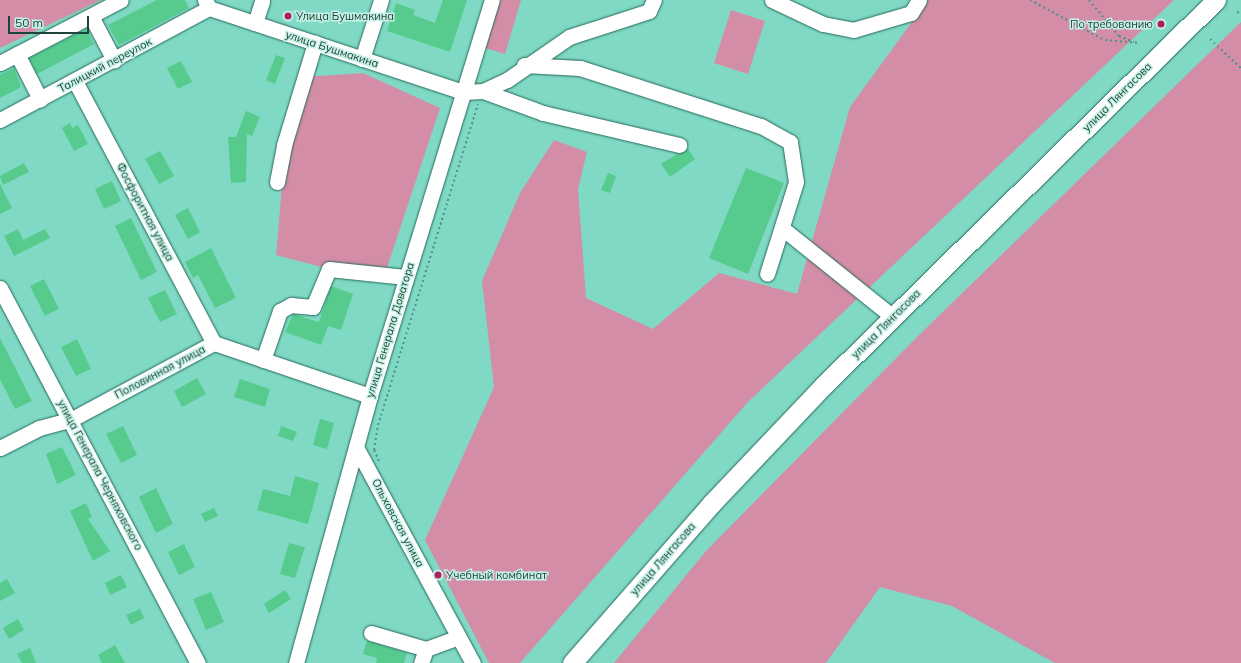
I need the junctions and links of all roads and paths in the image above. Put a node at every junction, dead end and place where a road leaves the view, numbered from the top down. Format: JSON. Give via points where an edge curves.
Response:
{"nodes":[{"id":1,"x":121,"y":0,"type":"edge"},
{"id":2,"x":381,"y":0,"type":"edge"},
{"id":3,"x":492,"y":0,"type":"edge"},
{"id":4,"x":654,"y":0,"type":"edge"},
{"id":5,"x":772,"y":0,"type":"edge"},
{"id":6,"x":919,"y":0,"type":"edge"},
{"id":7,"x":1030,"y":0,"type":"edge"},
{"id":8,"x":1089,"y":0,"type":"edge"},
{"id":9,"x":1216,"y":0,"type":"edge"},
{"id":10,"x":262,"y":1,"type":"dead end"},
{"id":11,"x":207,"y":4,"type":"edge"},
{"id":12,"x":1237,"y":12,"type":"dead end"},
{"id":13,"x":1241,"y":13,"type":"edge"},
{"id":14,"x":91,"y":16,"type":"junction"},
{"id":15,"x":255,"y":23,"type":"junction"},
{"id":16,"x":1210,"y":39,"type":"dead end"},
{"id":17,"x":315,"y":43,"type":"junction"},
{"id":18,"x":17,"y":54,"type":"junction"},
{"id":19,"x":362,"y":59,"type":"junction"},
{"id":20,"x":114,"y":60,"type":"junction"},
{"id":21,"x":0,"y":63,"type":"edge"},
{"id":22,"x":524,"y":65,"type":"junction"},
{"id":23,"x":1241,"y":68,"type":"edge"},
{"id":24,"x":75,"y":81,"type":"junction"},
{"id":25,"x":483,"y":91,"type":"junction"},
{"id":26,"x":463,"y":92,"type":"junction"},
{"id":27,"x":40,"y":99,"type":"junction"},
{"id":28,"x":0,"y":120,"type":"edge"},
{"id":29,"x":679,"y":145,"type":"dead end"},
{"id":30,"x":277,"y":182,"type":"dead end"},
{"id":31,"x":782,"y":228,"type":"junction"},
{"id":32,"x":767,"y":274,"type":"dead end"},
{"id":33,"x":406,"y":277,"type":"junction"},
{"id":34,"x":0,"y":288,"type":"edge"},
{"id":35,"x":893,"y":317,"type":"junction"},
{"id":36,"x":214,"y":343,"type":"junction"},
{"id":37,"x":263,"y":360,"type":"junction"},
{"id":38,"x":370,"y":396,"type":"junction"},
{"id":39,"x":72,"y":419,"type":"junction"},
{"id":40,"x":356,"y":447,"type":"junction"},
{"id":41,"x":0,"y":448,"type":"edge"},
{"id":42,"x":381,"y":464,"type":"dead end"},
{"id":43,"x":371,"y":633,"type":"dead end"},
{"id":44,"x":459,"y":637,"type":"junction"},
{"id":45,"x":423,"y":656,"type":"edge"},
{"id":46,"x":198,"y":663,"type":"edge"},
{"id":47,"x":296,"y":663,"type":"edge"},
{"id":48,"x":473,"y":663,"type":"edge"},
{"id":49,"x":572,"y":663,"type":"edge"}],
"edges":[{"from":1,"to":14,"type":"street"},
{"from":2,"to":19,"type":"street"},
{"from":3,"to":26,"type":"street","name":"улица Генерала Доватора"},
{"from":4,"to":22,"type":"street","via":[[649,11],[569,37]]},
{"from":5,"to":6,"type":"street","via":[[823,24],[853,30],[911,12]]},
{"from":7,"to":8,"type":"path","via":[[1106,40],[1137,43],[1120,36]]},
{"from":9,"to":35,"type":"main road","name":"улица Лянгасова"},
{"from":10,"to":15,"type":"street"},
{"from":11,"to":15,"type":"street","name":"улица Бушмакина"},
{"from":11,"to":20,"type":"street","name":"Талицкий переулок"},
{"from":12,"to":13,"type":"path"},
{"from":14,"to":18,"type":"street"},
{"from":14,"to":20,"type":"street"},
{"from":15,"to":17,"type":"street","name":"улица Бушмакина"},
{"from":16,"to":23,"type":"path"},
{"from":17,"to":19,"type":"street","name":"улица Бушмакина"},
{"from":17,"to":30,"type":"street","via":[[284,144]]},
{"from":18,"to":21,"type":"street"},
{"from":18,"to":27,"type":"street"},
{"from":19,"to":26,"type":"street","name":"улица Бушмакина"},
{"from":20,"to":24,"type":"street","name":"Талицкий переулок"},
{"from":22,"to":25,"type":"street","via":[[507,80]]},
{"from":22,"to":31,"type":"street","via":[[580,68],[761,126],[790,142],[796,182]]},
{"from":24,"to":27,"type":"street","name":"Талицкий переулок"},
{"from":24,"to":36,"type":"street","name":"Фосфоритная улица"},
{"from":25,"to":26,"type":"street"},
{"from":25,"to":29,"type":"street","via":[[543,113]]},
{"from":26,"to":33,"type":"street","name":"улица Генерала Доватора"},
{"from":26,"to":42,"type":"path","via":[[479,99],[378,424],[374,450]]},
{"from":27,"to":28,"type":"street","name":"Талицкий переулок"},
{"from":31,"to":32,"type":"street"},
{"from":31,"to":35,"type":"street"},
{"from":33,"to":37,"type":"street","via":[[330,269],[313,308],[292,305],[280,311]]},
{"from":33,"to":38,"type":"street","name":"улица Генерала Доватора"},
{"from":34,"to":39,"type":"street","name":"улица Генерала Черняховского"},
{"from":35,"to":49,"type":"main road","name":"улица Лянгасова","via":[[712,503]]},
{"from":36,"to":37,"type":"street","name":"Половинная улица"},
{"from":36,"to":39,"type":"street","name":"Половинная улица"},
{"from":37,"to":38,"type":"street","name":"Половинная улица"},
{"from":38,"to":40,"type":"street","name":"улица Генерала Доватора"},
{"from":39,"to":41,"type":"street","name":"Половинная улица","via":[[39,428]]},
{"from":39,"to":46,"type":"street","name":"улица Генерала Черняховского"},
{"from":40,"to":44,"type":"street","name":"Ольховская улица"},
{"from":40,"to":47,"type":"street","name":"улица Генерала Доватора"},
{"from":43,"to":45,"type":"street"},
{"from":44,"to":45,"type":"street"},
{"from":44,"to":48,"type":"street","name":"Ольховская улица"}]}
